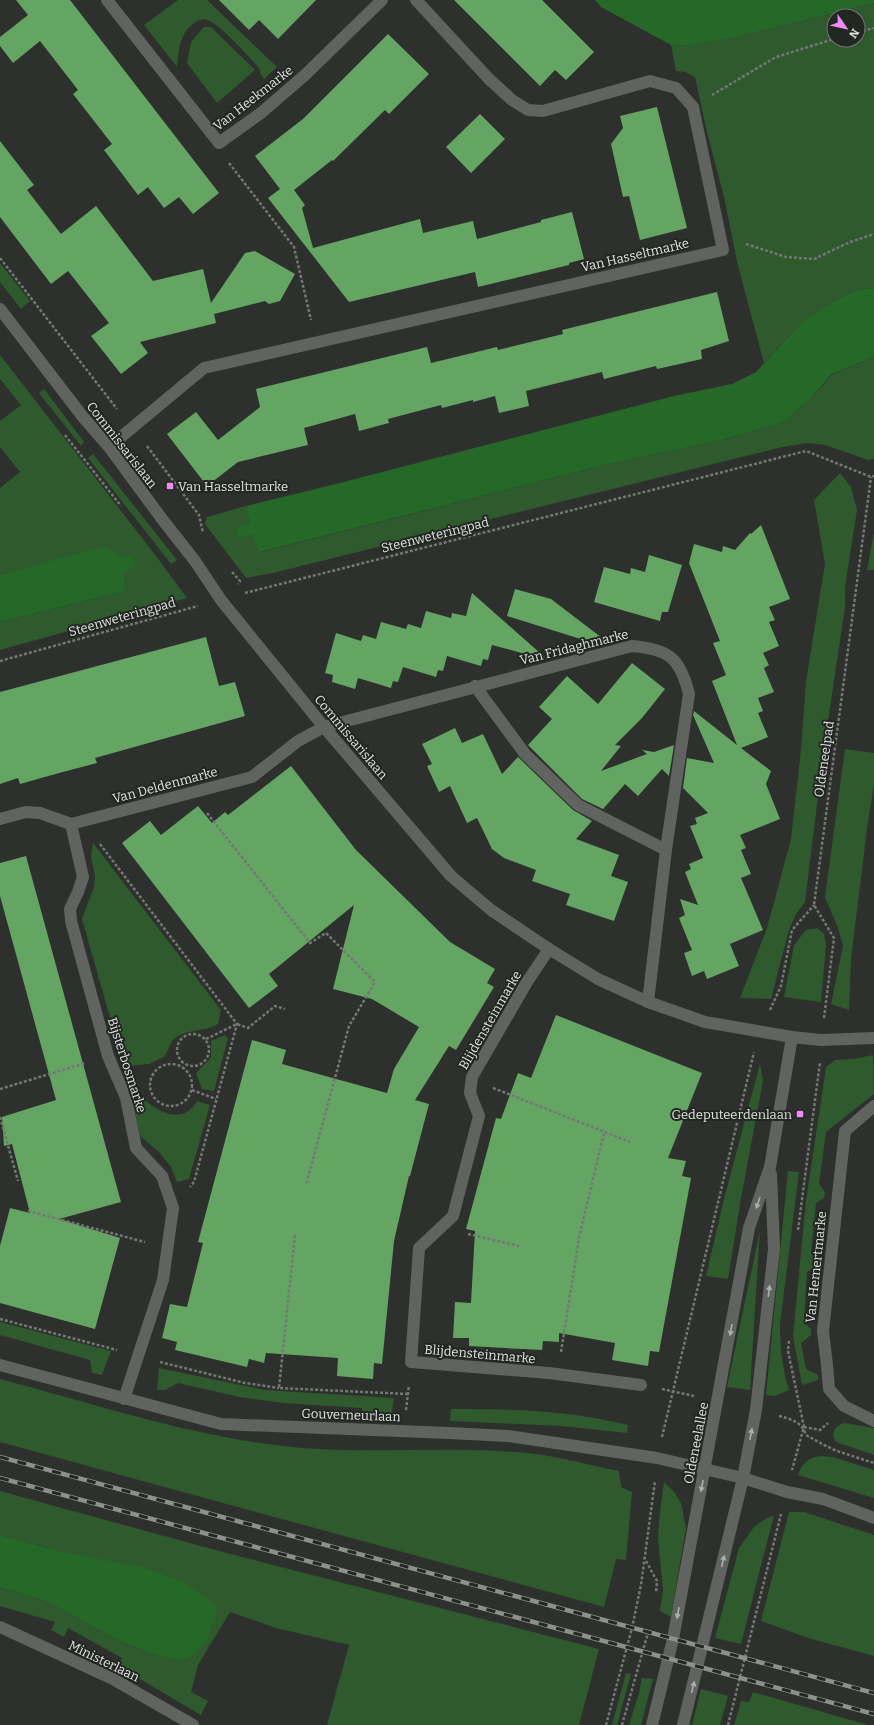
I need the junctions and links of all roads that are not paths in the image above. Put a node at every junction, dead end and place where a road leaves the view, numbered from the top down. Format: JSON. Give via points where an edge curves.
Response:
{"nodes":[{"id":1,"x":107,"y":0,"type":"edge"},
{"id":2,"x":382,"y":0,"type":"edge"},
{"id":3,"x":416,"y":0,"type":"edge"},
{"id":4,"x":0,"y":309,"type":"edge"},
{"id":5,"x":109,"y":447,"type":"junction"},
{"id":6,"x":475,"y":686,"type":"junction"},
{"id":7,"x":324,"y":727,"type":"junction"},
{"id":8,"x":0,"y":819,"type":"edge"},
{"id":9,"x":77,"y":823,"type":"junction"},
{"id":10,"x":666,"y":850,"type":"junction"},
{"id":11,"x":548,"y":949,"type":"junction"},
{"id":12,"x":648,"y":1002,"type":"junction"},
{"id":13,"x":792,"y":1037,"type":"junction"},
{"id":14,"x":874,"y":1038,"type":"edge"},
{"id":15,"x":874,"y":1106,"type":"edge"},
{"id":16,"x":770,"y":1166,"type":"junction"},
{"id":17,"x":0,"y":1365,"type":"edge"},
{"id":18,"x":641,"y":1385,"type":"dead end"},
{"id":19,"x":124,"y":1399,"type":"junction"},
{"id":20,"x":874,"y":1421,"type":"edge"},
{"id":21,"x":705,"y":1469,"type":"junction"},
{"id":22,"x":743,"y":1478,"type":"junction"},
{"id":23,"x":874,"y":1518,"type":"edge"},
{"id":24,"x":0,"y":1627,"type":"edge"},
{"id":25,"x":194,"y":1725,"type":"edge"},
{"id":26,"x":652,"y":1725,"type":"edge"},
{"id":27,"x":684,"y":1725,"type":"edge"}],
"edges":[{"from":1,"to":2,"type":"street","name":"Van Heekmarke","via":[[219,143],[261,113],[305,75]]},
{"from":3,"to":5,"type":"street","name":"Van Hasseltmarke","via":[[489,79],[512,100],[528,110],[543,111],[650,81],[676,88],[693,107],[723,250],[204,368]]},
{"from":4,"to":5,"type":"street","name":"Commissarislaan"},
{"from":5,"to":7,"type":"street","name":"Commissarislaan","via":[[196,561],[220,600]]},
{"from":6,"to":7,"type":"street","name":"Van Fridaghmarke"},
{"from":6,"to":10,"type":"street","via":[[525,754],[578,805]]},
{"from":6,"to":10,"type":"street","name":"Van Fridaghmarke","via":[[632,646],[653,648],[674,658],[684,676],[689,694]]},
{"from":7,"to":9,"type":"street","name":"Van Deldenmarke","via":[[298,742],[252,777]]},
{"from":7,"to":11,"type":"street","name":"Commissarislaan","via":[[451,876],[491,910]]},
{"from":8,"to":9,"type":"street","via":[[26,812]]},
{"from":9,"to":19,"type":"street","name":"Bijsterbosmarke","via":[[83,877],[70,910],[71,920],[108,1056],[126,1098],[136,1148],[162,1176],[173,1208],[163,1280]]},
{"from":10,"to":12,"type":"street","name":"Van Fridaghmarke"},
{"from":11,"to":12,"type":"street","name":"Commissarislaan","via":[[598,979]]},
{"from":11,"to":18,"type":"street","name":"Blijdensteinmarke","via":[[472,1077],[470,1093],[479,1116],[453,1216],[419,1248],[411,1362],[557,1374]]},
{"from":12,"to":13,"type":"street","name":"Commissarislaan","via":[[705,1022]]},
{"from":13,"to":14,"type":"street","via":[[821,1040]]},
{"from":13,"to":16,"type":"street","name":"Oldeneelallee"},
{"from":15,"to":20,"type":"street","name":"Van Hemertmarke","via":[[845,1131],[823,1331],[829,1389],[844,1406]]},
{"from":16,"to":21,"type":"street","name":"Oldeneelallee","one_way":true,"via":[[749,1228]]},
{"from":22,"to":16,"type":"street","name":"Oldeneelallee","one_way":true,"via":[[756,1410],[774,1249]]},
{"from":17,"to":19,"type":"street","name":"Gouverneurlaan"},
{"from":19,"to":21,"type":"street","name":"Gouverneurlaan","via":[[221,1424],[508,1436],[657,1458]]},
{"from":21,"to":22,"type":"street","name":"Gouverneurlaan"},
{"from":21,"to":26,"type":"street","name":"Oldeneelallee","one_way":true,"via":[[673,1639]]},
{"from":22,"to":23,"type":"street","name":"Gouverneurlaan","via":[[823,1500]]},
{"from":27,"to":22,"type":"street","name":"Oldeneelallee","one_way":true},
{"from":24,"to":25,"type":"street","name":"Ministerlaan","via":[[112,1679]]}]}
